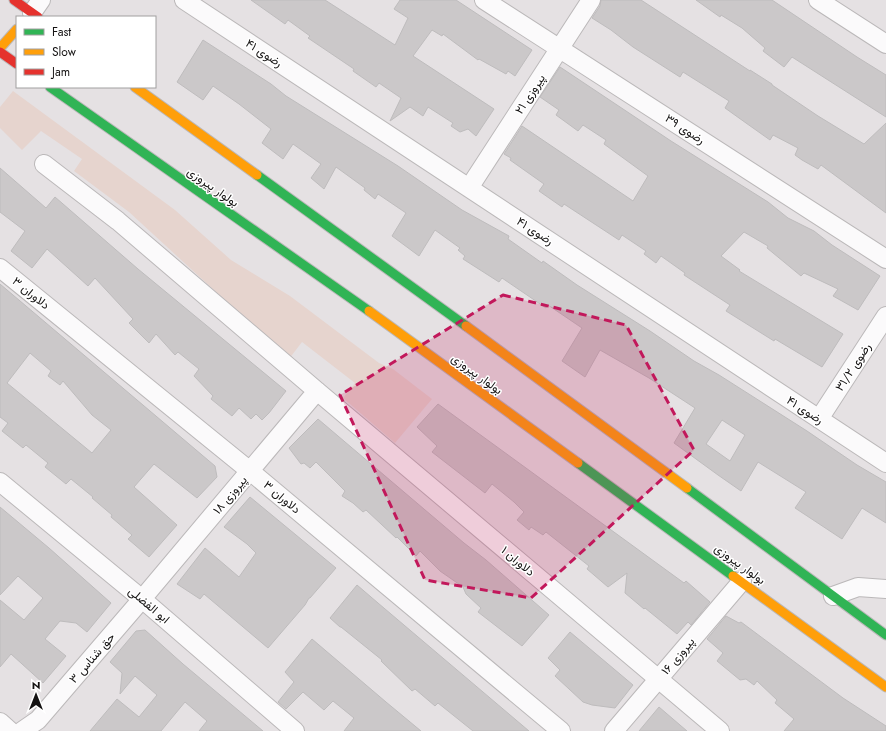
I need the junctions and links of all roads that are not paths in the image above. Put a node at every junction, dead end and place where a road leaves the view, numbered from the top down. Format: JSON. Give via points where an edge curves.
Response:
{"nodes":[{"id":1,"x":14,"y":0,"type":"edge"},
{"id":2,"x":184,"y":0,"type":"edge"},
{"id":3,"x":484,"y":0,"type":"edge"},
{"id":4,"x":591,"y":0,"type":"edge"},
{"id":5,"x":818,"y":0,"type":"edge"},
{"id":6,"x":35,"y":12,"type":"edge"},
{"id":7,"x":16,"y":30,"type":"edge"},
{"id":8,"x":886,"y":44,"type":"edge"},
{"id":9,"x":0,"y":48,"type":"edge"},
{"id":10,"x":560,"y":49,"type":"junction"},
{"id":11,"x":0,"y":52,"type":"edge"},
{"id":12,"x":16,"y":63,"type":"edge"},
{"id":13,"x":51,"y":88,"type":"edge"},
{"id":14,"x":136,"y":88,"type":"edge"},
{"id":15,"x":44,"y":164,"type":"dead end"},
{"id":16,"x":470,"y":188,"type":"junction"},
{"id":17,"x":886,"y":259,"type":"edge"},
{"id":18,"x":0,"y":268,"type":"edge"},
{"id":19,"x":886,"y":316,"type":"edge"},
{"id":20,"x":317,"y":391,"type":"junction"},
{"id":21,"x":819,"y":419,"type":"junction"},
{"id":22,"x":886,"y":463,"type":"edge"},
{"id":23,"x":250,"y":471,"type":"junction"},
{"id":24,"x":0,"y":482,"type":"edge"},
{"id":25,"x":742,"y":581,"type":"junction"},
{"id":26,"x":886,"y":589,"type":"edge"},
{"id":27,"x":833,"y":596,"type":"junction"},
{"id":28,"x":142,"y":599,"type":"junction"},
{"id":29,"x":886,"y":635,"type":"edge"},
{"id":30,"x":658,"y":679,"type":"junction"},
{"id":31,"x":886,"y":687,"type":"edge"},
{"id":32,"x":0,"y":722,"type":"edge"},
{"id":33,"x":10,"y":731,"type":"edge"},
{"id":34,"x":22,"y":731,"type":"edge"},
{"id":35,"x":295,"y":731,"type":"edge"},
{"id":36,"x":561,"y":731,"type":"edge"},
{"id":37,"x":614,"y":731,"type":"edge"},
{"id":38,"x":720,"y":731,"type":"edge"}],
"edges":[{"from":1,"to":6,"type":"main road"},
{"from":2,"to":16,"type":"street","name":"رضوی ۴۱"},
{"from":3,"to":10,"type":"street","name":"رضوی ۳۹"},
{"from":4,"to":10,"type":"street","name":"پیروزی ۲۱"},
{"from":5,"to":8,"type":"street"},
{"from":7,"to":9,"type":"main road"},
{"from":10,"to":16,"type":"street","name":"پیروزی ۲۱"},
{"from":10,"to":17,"type":"street","name":"رضوی ۳۹"},
{"from":11,"to":12,"type":"main road"},
{"from":13,"to":25,"type":"main road","name":"بولوار پیروزی","via":[[380,319]]},
{"from":14,"to":27,"type":"main road","via":[[409,284]]},
{"from":15,"to":20,"type":"street","name":"دلاوران ۱","via":[[118,221]]},
{"from":16,"to":21,"type":"street","name":"رضوی ۴۱"},
{"from":18,"to":23,"type":"street","name":"دلاوران ۳"},
{"from":19,"to":21,"type":"street","name":"رضوی ۳۱/۲"},
{"from":20,"to":23,"type":"street","name":"پیروزی ۱۸"},
{"from":20,"to":30,"type":"street","name":"دلاوران ۱"},
{"from":21,"to":22,"type":"street","name":"رضوی ۴۱"},
{"from":23,"to":28,"type":"street","name":"پیروزی ۱۸"},
{"from":23,"to":36,"type":"street","name":"دلاوران ۳"},
{"from":24,"to":28,"type":"street","name":"ابو الفضلی"},
{"from":25,"to":30,"type":"street","name":"پیروزی ۱۶"},
{"from":25,"to":31,"type":"main road","name":"بولوار پیروزی"},
{"from":26,"to":27,"type":"street","via":[[858,587]]},
{"from":27,"to":29,"type":"main road"},
{"from":28,"to":34,"type":"street","name":"حق شناس ۳","via":[[38,720]]},
{"from":28,"to":35,"type":"street","name":"ابو الفضلی"},
{"from":30,"to":37,"type":"street","name":"پیروزی ۱۶"},
{"from":30,"to":38,"type":"street","name":"دلاوران ۱"},
{"from":32,"to":33,"type":"street"}]}
